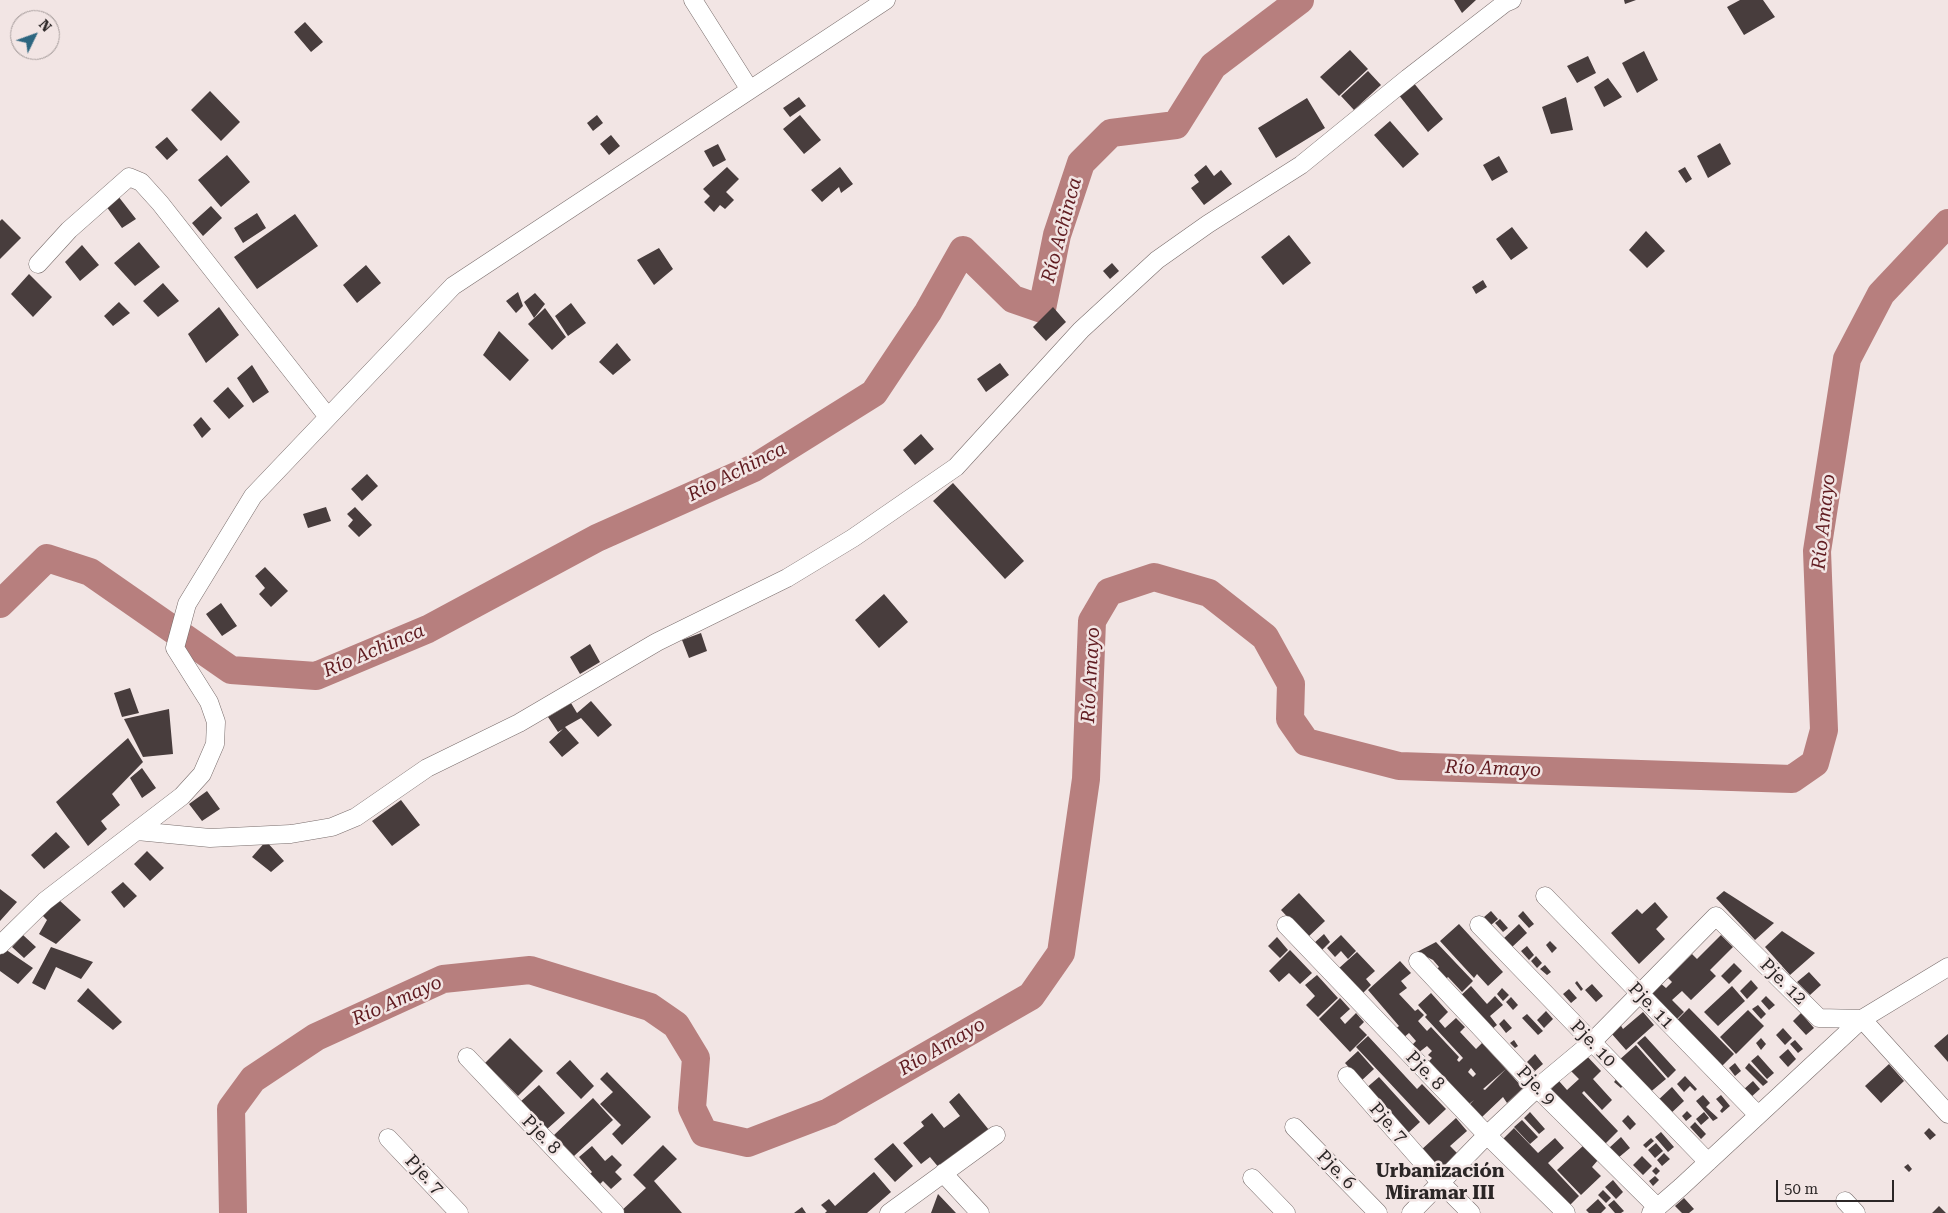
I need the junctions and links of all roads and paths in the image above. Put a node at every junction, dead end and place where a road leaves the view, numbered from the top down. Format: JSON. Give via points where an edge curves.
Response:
{"nodes":[{"id":1,"x":693,"y":0,"type":"edge"},
{"id":2,"x":886,"y":0,"type":"edge"},
{"id":3,"x":1512,"y":0,"type":"edge"},
{"id":4,"x":750,"y":90,"type":"junction"},
{"id":5,"x":38,"y":264,"type":"dead end"},
{"id":6,"x":328,"y":417,"type":"junction"},
{"id":7,"x":137,"y":831,"type":"junction"},
{"id":8,"x":1545,"y":896,"type":"dead end"},
{"id":9,"x":1286,"y":925,"type":"dead end"},
{"id":10,"x":1479,"y":925,"type":"dead end"},
{"id":11,"x":0,"y":945,"type":"edge"},
{"id":12,"x":1418,"y":961,"type":"dead end"},
{"id":13,"x":1948,"y":967,"type":"edge"},
{"id":14,"x":1639,"y":995,"type":"junction"},
{"id":15,"x":1862,"y":1018,"type":"junction"},
{"id":16,"x":1591,"y":1043,"type":"junction"},
{"id":17,"x":467,"y":1057,"type":"dead end"},
{"id":18,"x":1347,"y":1076,"type":"dead end"},
{"id":19,"x":1537,"y":1088,"type":"junction"},
{"id":20,"x":1948,"y":1114,"type":"edge"},
{"id":21,"x":1758,"y":1115,"type":"junction"},
{"id":22,"x":1294,"y":1127,"type":"dead end"},
{"id":23,"x":996,"y":1135,"type":"dead end"},
{"id":24,"x":1486,"y":1135,"type":"junction"},
{"id":25,"x":388,"y":1138,"type":"dead end"},
{"id":26,"x":1708,"y":1162,"type":"junction"},
{"id":27,"x":943,"y":1173,"type":"junction"},
{"id":28,"x":1252,"y":1178,"type":"dead end"},
{"id":29,"x":1440,"y":1182,"type":"junction"},
{"id":30,"x":1654,"y":1210,"type":"edge"},
{"id":31,"x":459,"y":1213,"type":"edge"},
{"id":32,"x":615,"y":1213,"type":"edge"},
{"id":33,"x":889,"y":1213,"type":"edge"},
{"id":34,"x":980,"y":1213,"type":"edge"},
{"id":35,"x":1286,"y":1213,"type":"edge"},
{"id":36,"x":1378,"y":1213,"type":"edge"},
{"id":37,"x":1410,"y":1213,"type":"edge"},
{"id":38,"x":1471,"y":1213,"type":"edge"},
{"id":39,"x":1566,"y":1213,"type":"edge"}],
"edges":[{"from":1,"to":4,"type":"street"},
{"from":2,"to":4,"type":"street"},
{"from":3,"to":7,"type":"street","via":[[1408,78],[1301,165],[1157,260],[1081,330],[956,467],[853,538],[787,578],[656,642],[519,723],[427,768],[356,817],[332,827],[291,834],[210,838]]},
{"from":4,"to":6,"type":"street","via":[[453,286]]},
{"from":5,"to":6,"type":"street","via":[[69,230],[129,177],[141,182]]},
{"from":6,"to":7,"type":"street","via":[[253,496],[187,604],[175,648],[209,702],[216,722],[214,744],[202,774],[182,796]]},
{"from":7,"to":11,"type":"street","via":[[45,901]]},
{"from":8,"to":14,"type":"street","name":"Pje. 11"},
{"from":9,"to":24,"type":"street","name":"Pje. 8"},
{"from":10,"to":16,"type":"street","name":"Pje. 10"},
{"from":12,"to":19,"type":"street","name":"Pje. 9"},
{"from":13,"to":15,"type":"street"},
{"from":14,"to":15,"type":"street","name":"Pje. 12","via":[[1716,916],[1819,1018]]},
{"from":14,"to":16,"type":"street"},
{"from":14,"to":21,"type":"street","name":"Pje. 11"},
{"from":15,"to":20,"type":"street"},
{"from":15,"to":21,"type":"street"},
{"from":16,"to":19,"type":"street"},
{"from":16,"to":26,"type":"street","name":"Pje. 10"},
{"from":17,"to":32,"type":"street","name":"Pje. 8"},
{"from":18,"to":29,"type":"street","name":"Pje. 7"},
{"from":19,"to":24,"type":"street"},
{"from":19,"to":30,"type":"street","name":"Pje. 9"},
{"from":21,"to":26,"type":"street"},
{"from":22,"to":36,"type":"street","name":"Pje. 6"},
{"from":23,"to":27,"type":"street"},
{"from":24,"to":29,"type":"street"},
{"from":24,"to":39,"type":"street","name":"Pje. 8"},
{"from":25,"to":31,"type":"street","name":"Pje. 7"},
{"from":26,"to":30,"type":"street"},
{"from":27,"to":33,"type":"street"},
{"from":27,"to":34,"type":"street"},
{"from":28,"to":35,"type":"street"},
{"from":29,"to":37,"type":"street"},
{"from":29,"to":38,"type":"street","name":"Pje. 7"}]}
